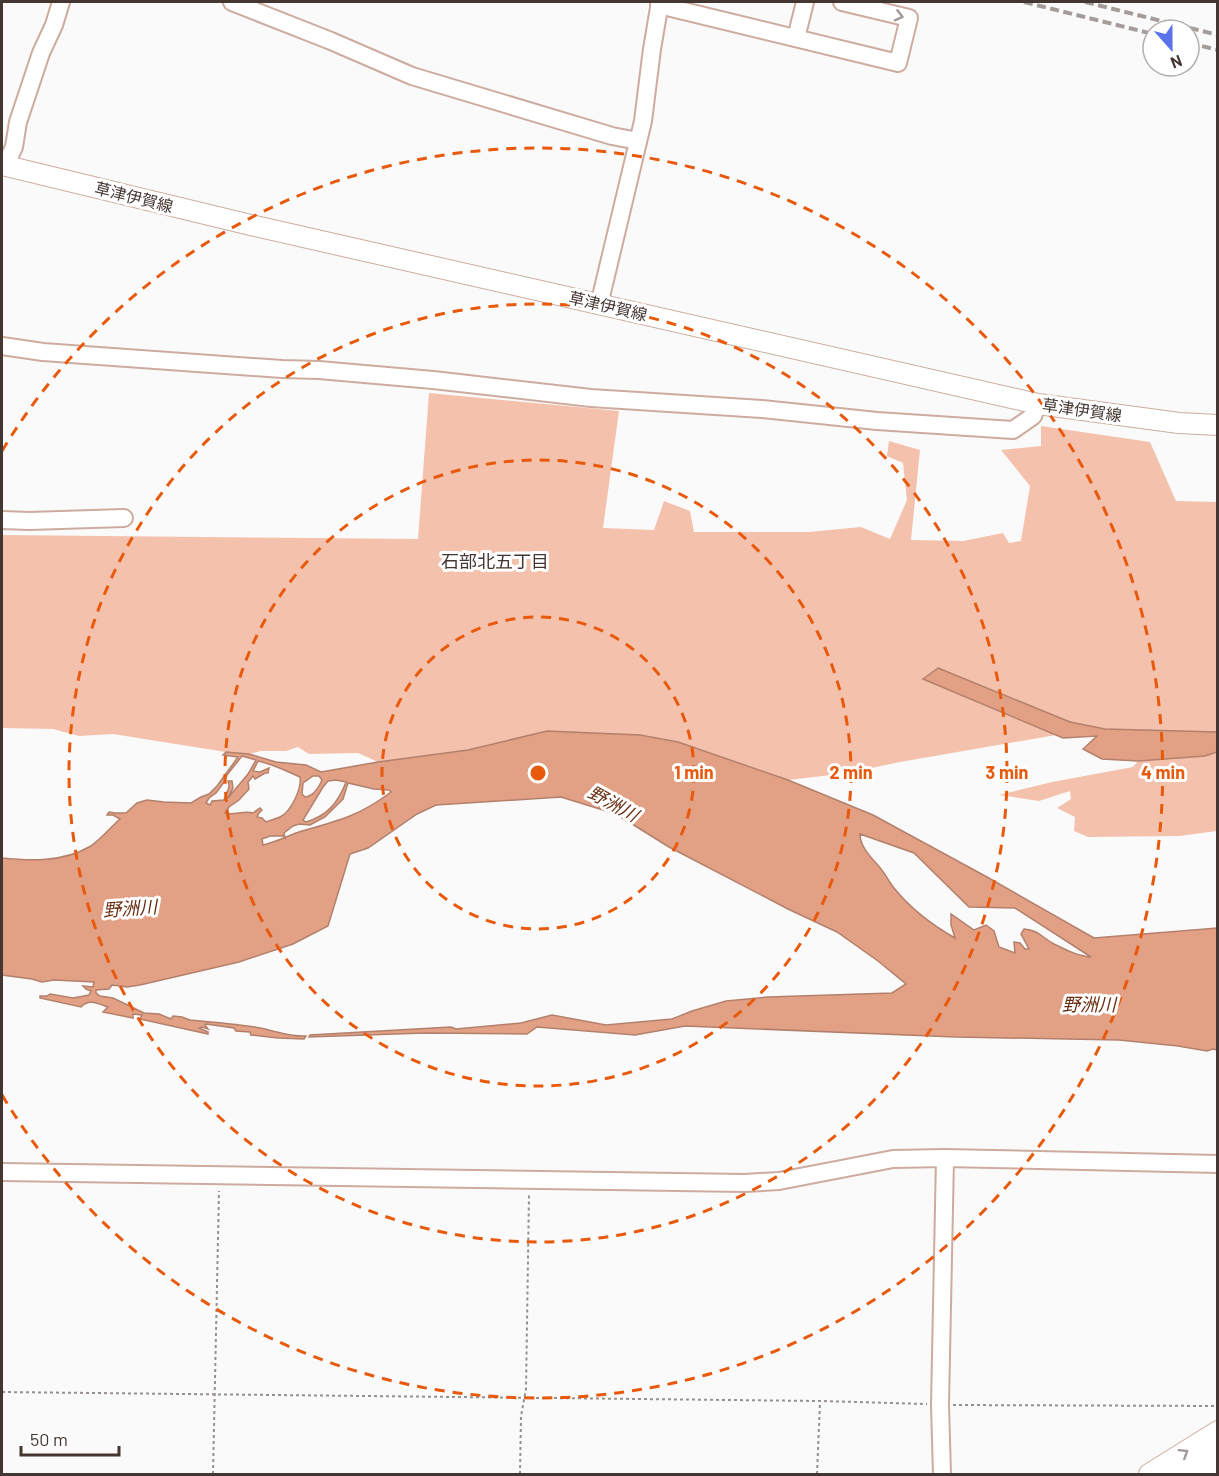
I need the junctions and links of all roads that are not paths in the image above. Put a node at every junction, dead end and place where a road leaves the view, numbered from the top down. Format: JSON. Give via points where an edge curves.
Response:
{"nodes":[{"id":1,"x":61,"y":2,"type":"edge"},
{"id":2,"x":232,"y":2,"type":"edge"},
{"id":3,"x":805,"y":2,"type":"edge"},
{"id":4,"x":842,"y":2,"type":"edge"},
{"id":5,"x":659,"y":4,"type":"edge"},
{"id":6,"x":796,"y":38,"type":"junction"},
{"id":7,"x":638,"y":141,"type":"junction"},
{"id":8,"x":3,"y":166,"type":"edge"},
{"id":9,"x":599,"y":304,"type":"junction"},
{"id":10,"x":2,"y":346,"type":"edge"},
{"id":11,"x":1038,"y":404,"type":"junction"},
{"id":12,"x":1218,"y":425,"type":"edge"},
{"id":13,"x":124,"y":518,"type":"dead end"},
{"id":14,"x":2,"y":520,"type":"edge"},
{"id":15,"x":945,"y":1158,"type":"junction"},
{"id":16,"x":1218,"y":1164,"type":"edge"},
{"id":17,"x":2,"y":1172,"type":"edge"},
{"id":18,"x":1218,"y":1431,"type":"edge"},
{"id":19,"x":1218,"y":1454,"type":"edge"},
{"id":20,"x":942,"y":1474,"type":"edge"},
{"id":21,"x":1149,"y":1474,"type":"edge"},
{"id":22,"x":1180,"y":1474,"type":"edge"}],
"edges":[{"from":1,"to":8,"type":"street","via":[[18,122],[14,147]]},
{"from":2,"to":7,"type":"street","via":[[412,76]]},
{"from":3,"to":6,"type":"street"},
{"from":4,"to":6,"type":"street","one_way":true,"via":[[909,18],[898,63]]},
{"from":5,"to":6,"type":"street"},
{"from":5,"to":7,"type":"street"},
{"from":7,"to":9,"type":"street"},
{"from":8,"to":9,"type":"main road","name":"草津伊賀線"},
{"from":9,"to":11,"type":"main road","name":"草津伊賀線"},
{"from":10,"to":11,"type":"street","via":[[433,380],[591,398],[1013,430],[1033,416]]},
{"from":11,"to":12,"type":"main road","name":"草津伊賀線"},
{"from":13,"to":14,"type":"street"},
{"from":15,"to":16,"type":"street"},
{"from":15,"to":17,"type":"street","via":[[893,1159],[779,1181],[745,1183]]},
{"from":15,"to":20,"type":"street"},
{"from":21,"to":18,"type":"main road","one_way":true},
{"from":19,"to":22,"type":"highway"}]}
